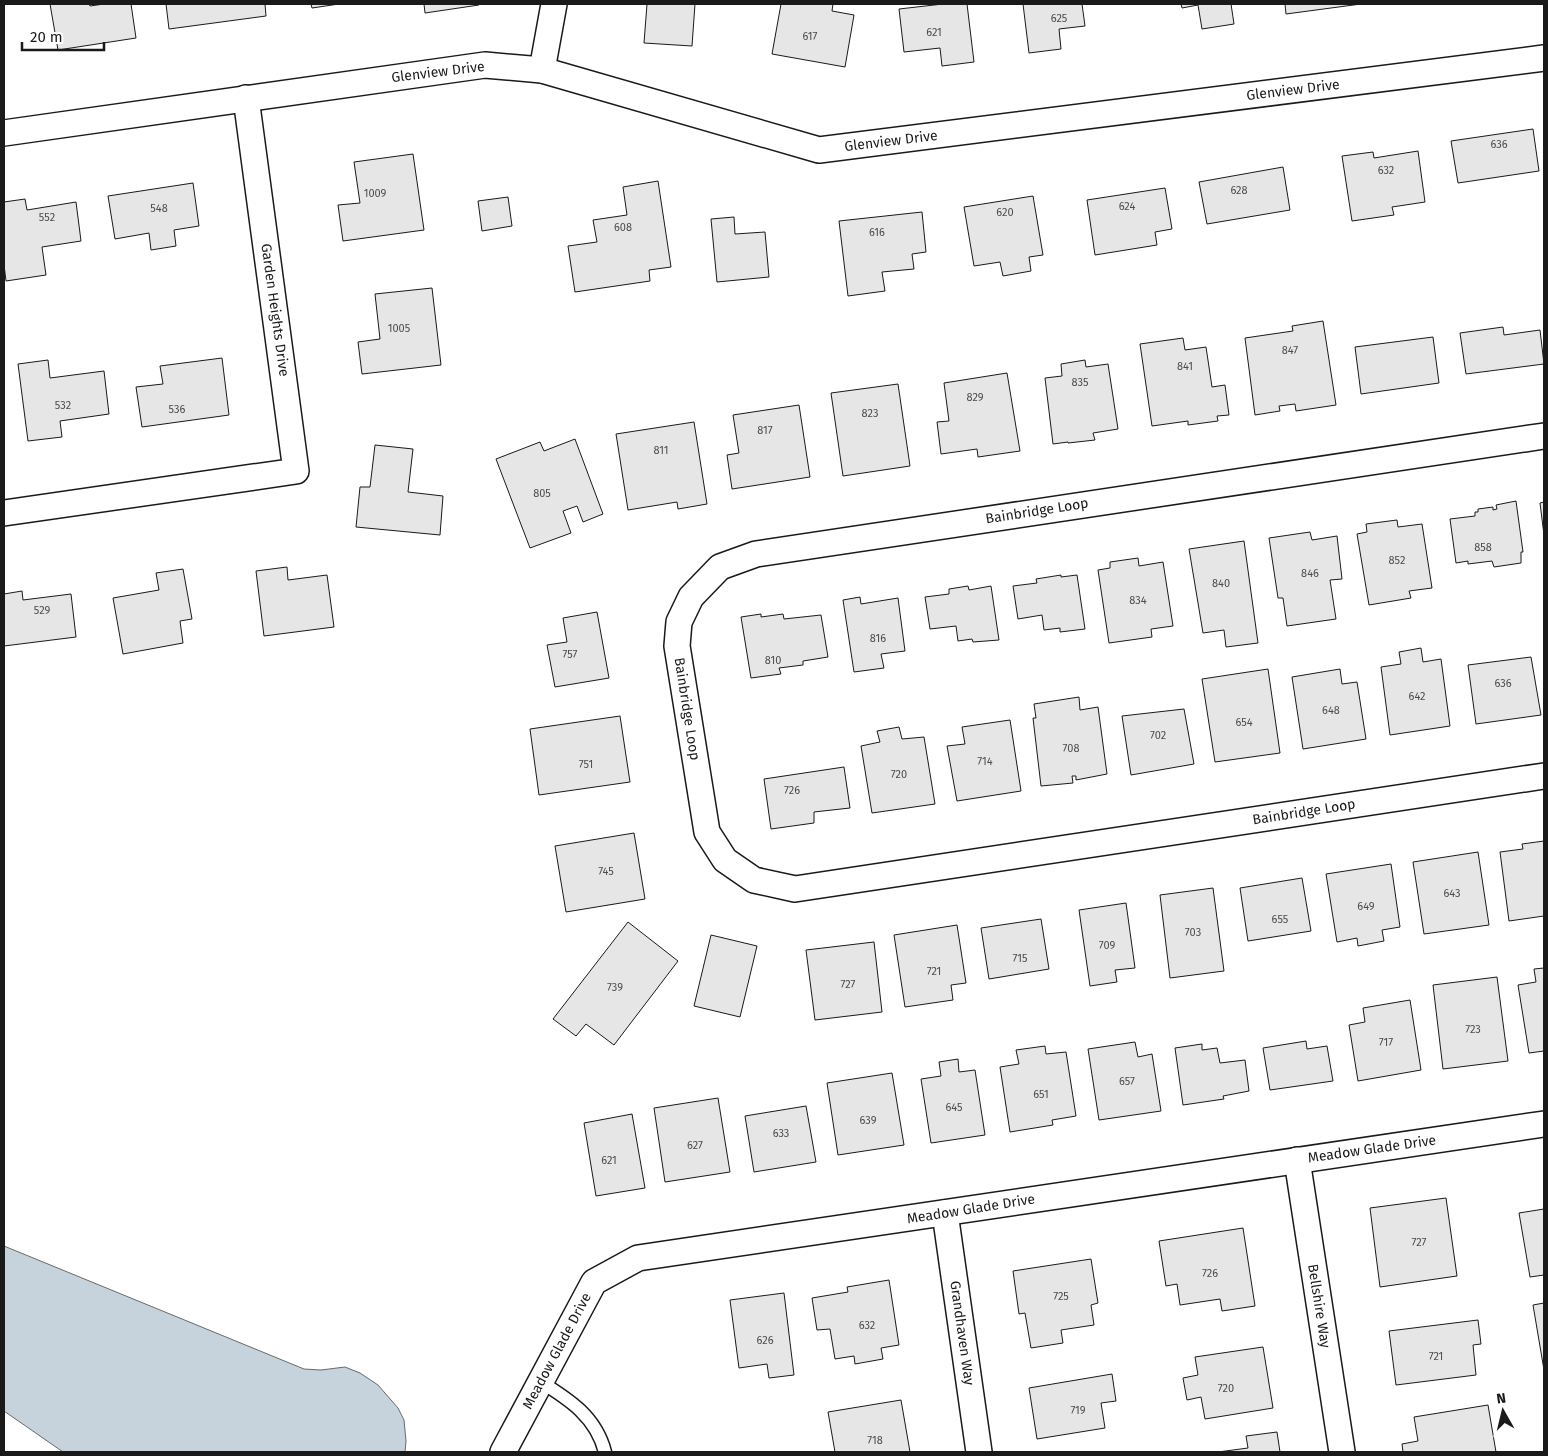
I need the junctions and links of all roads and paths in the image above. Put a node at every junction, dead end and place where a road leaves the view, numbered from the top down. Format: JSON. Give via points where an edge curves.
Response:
{"nodes":[{"id":1,"x":554,"y":4,"type":"edge"},
{"id":2,"x":1544,"y":58,"type":"edge"},
{"id":3,"x":542,"y":70,"type":"junction"},
{"id":4,"x":246,"y":98,"type":"junction"},
{"id":5,"x":4,"y":133,"type":"edge"},
{"id":6,"x":1544,"y":436,"type":"edge"},
{"id":7,"x":4,"y":513,"type":"edge"},
{"id":8,"x":1544,"y":776,"type":"edge"},
{"id":9,"x":1544,"y":1124,"type":"edge"},
{"id":10,"x":1297,"y":1160,"type":"junction"},
{"id":11,"x":944,"y":1213,"type":"junction"},
{"id":12,"x":541,"y":1382,"type":"junction"},
{"id":13,"x":504,"y":1452,"type":"edge"},
{"id":14,"x":605,"y":1452,"type":"edge"},
{"id":15,"x":979,"y":1452,"type":"edge"},
{"id":16,"x":1342,"y":1452,"type":"edge"}],
"edges":[{"from":1,"to":3,"type":"street"},
{"from":2,"to":3,"type":"street","name":"Glenview Drive","via":[[818,150]]},
{"from":3,"to":4,"type":"street","name":"Glenview Drive","via":[[485,65]]},
{"from":4,"to":5,"type":"street"},
{"from":4,"to":7,"type":"street","name":"Garden Heights Drive","via":[[296,471]]},
{"from":6,"to":8,"type":"street","name":"Bainbridge Loop","via":[[756,554],[720,567],[691,597],[679,622],[677,646],[707,832],[725,860],[754,880],[795,889]]},
{"from":9,"to":10,"type":"street","name":"Meadow Glade Drive"},
{"from":10,"to":11,"type":"street","name":"Meadow Glade Drive"},
{"from":10,"to":16,"type":"street","name":"Bellshire Way"},
{"from":11,"to":12,"type":"street","name":"Meadow Glade Drive","via":[[638,1258],[594,1282]]},
{"from":11,"to":15,"type":"street","name":"Grandhaven Way"},
{"from":12,"to":13,"type":"street","name":"Meadow Glade Drive"},
{"from":12,"to":14,"type":"lane","via":[[563,1395],[584,1414],[602,1440]]}]}
